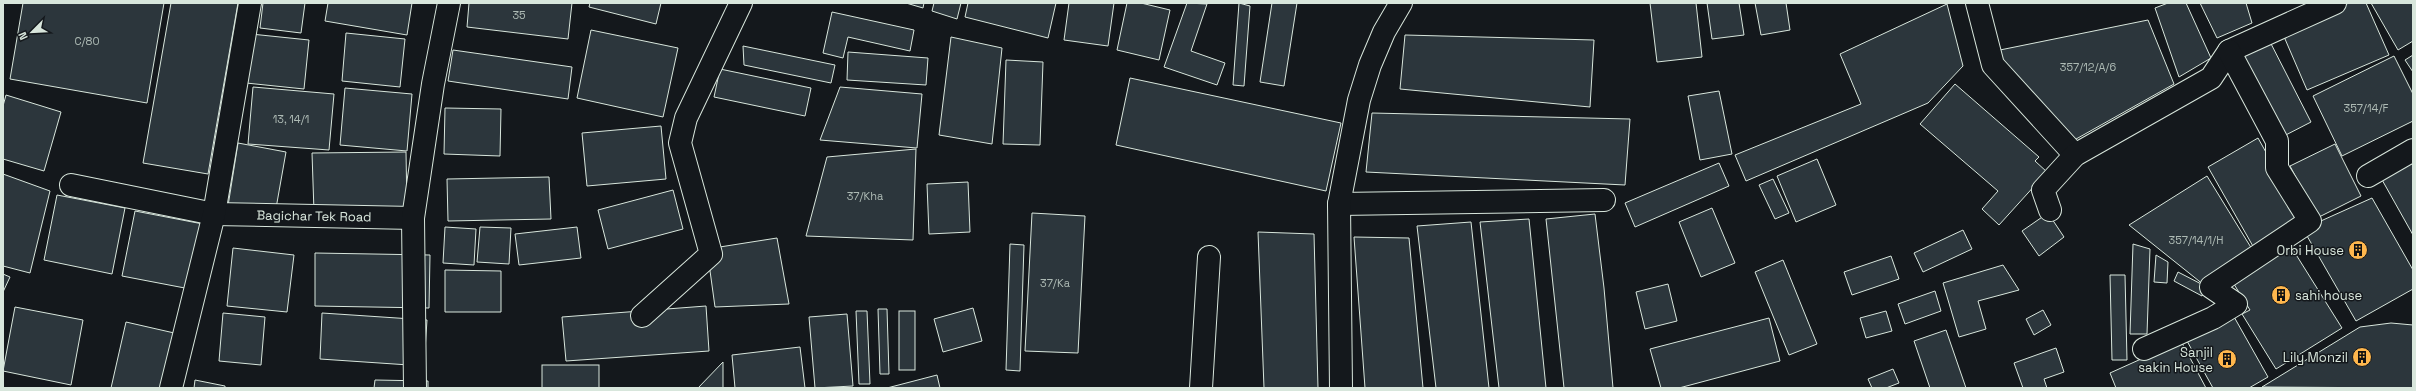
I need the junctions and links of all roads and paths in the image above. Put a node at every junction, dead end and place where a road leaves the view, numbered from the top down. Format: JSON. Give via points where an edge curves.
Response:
{"nodes":[{"id":1,"x":250,"y":3,"type":"edge"},
{"id":2,"x":449,"y":3,"type":"edge"},
{"id":3,"x":741,"y":3,"type":"edge"},
{"id":4,"x":1400,"y":3,"type":"edge"},
{"id":5,"x":1977,"y":3,"type":"edge"},
{"id":6,"x":2335,"y":3,"type":"edge"},
{"id":7,"x":2229,"y":51,"type":"junction"},
{"id":8,"x":2413,"y":150,"type":"edge"},
{"id":9,"x":2075,"y":155,"type":"junction"},
{"id":10,"x":2368,"y":176,"type":"dead end"},
{"id":11,"x":71,"y":185,"type":"dead end"},
{"id":12,"x":1604,"y":200,"type":"dead end"},
{"id":13,"x":1339,"y":204,"type":"junction"},
{"id":14,"x":2050,"y":210,"type":"dead end"},
{"id":15,"x":214,"y":214,"type":"junction"},
{"id":16,"x":413,"y":218,"type":"junction"},
{"id":17,"x":1209,"y":257,"type":"dead end"},
{"id":18,"x":642,"y":316,"type":"dead end"},
{"id":19,"x":2144,"y":349,"type":"dead end"},
{"id":20,"x":171,"y":388,"type":"edge"},
{"id":21,"x":415,"y":388,"type":"edge"},
{"id":22,"x":1201,"y":388,"type":"edge"},
{"id":23,"x":1341,"y":388,"type":"edge"}],
"edges":[{"from":1,"to":15,"type":"street"},
{"from":2,"to":16,"type":"street","via":[[433,84]]},
{"from":3,"to":18,"type":"street","via":[[686,118],[680,143],[711,254]]},
{"from":4,"to":13,"type":"street","via":[[1384,32],[1361,93]]},
{"from":5,"to":9,"type":"street","via":[[1993,65]]},
{"from":6,"to":7,"type":"street"},
{"from":7,"to":9,"type":"street","via":[[2212,78]]},
{"from":7,"to":19,"type":"street","via":[[2277,141],[2277,168],[2310,221],[2211,287],[2236,304],[2213,318]]},
{"from":8,"to":10,"type":"street"},
{"from":9,"to":14,"type":"street","via":[[2043,190]]},
{"from":11,"to":15,"type":"street","name":"Bagichar Tek Road"},
{"from":12,"to":13,"type":"street"},
{"from":13,"to":23,"type":"street"},
{"from":15,"to":16,"type":"street","name":"Bagichar Tek Road"},
{"from":15,"to":20,"type":"street"},
{"from":16,"to":21,"type":"street"},
{"from":17,"to":22,"type":"street"}]}
